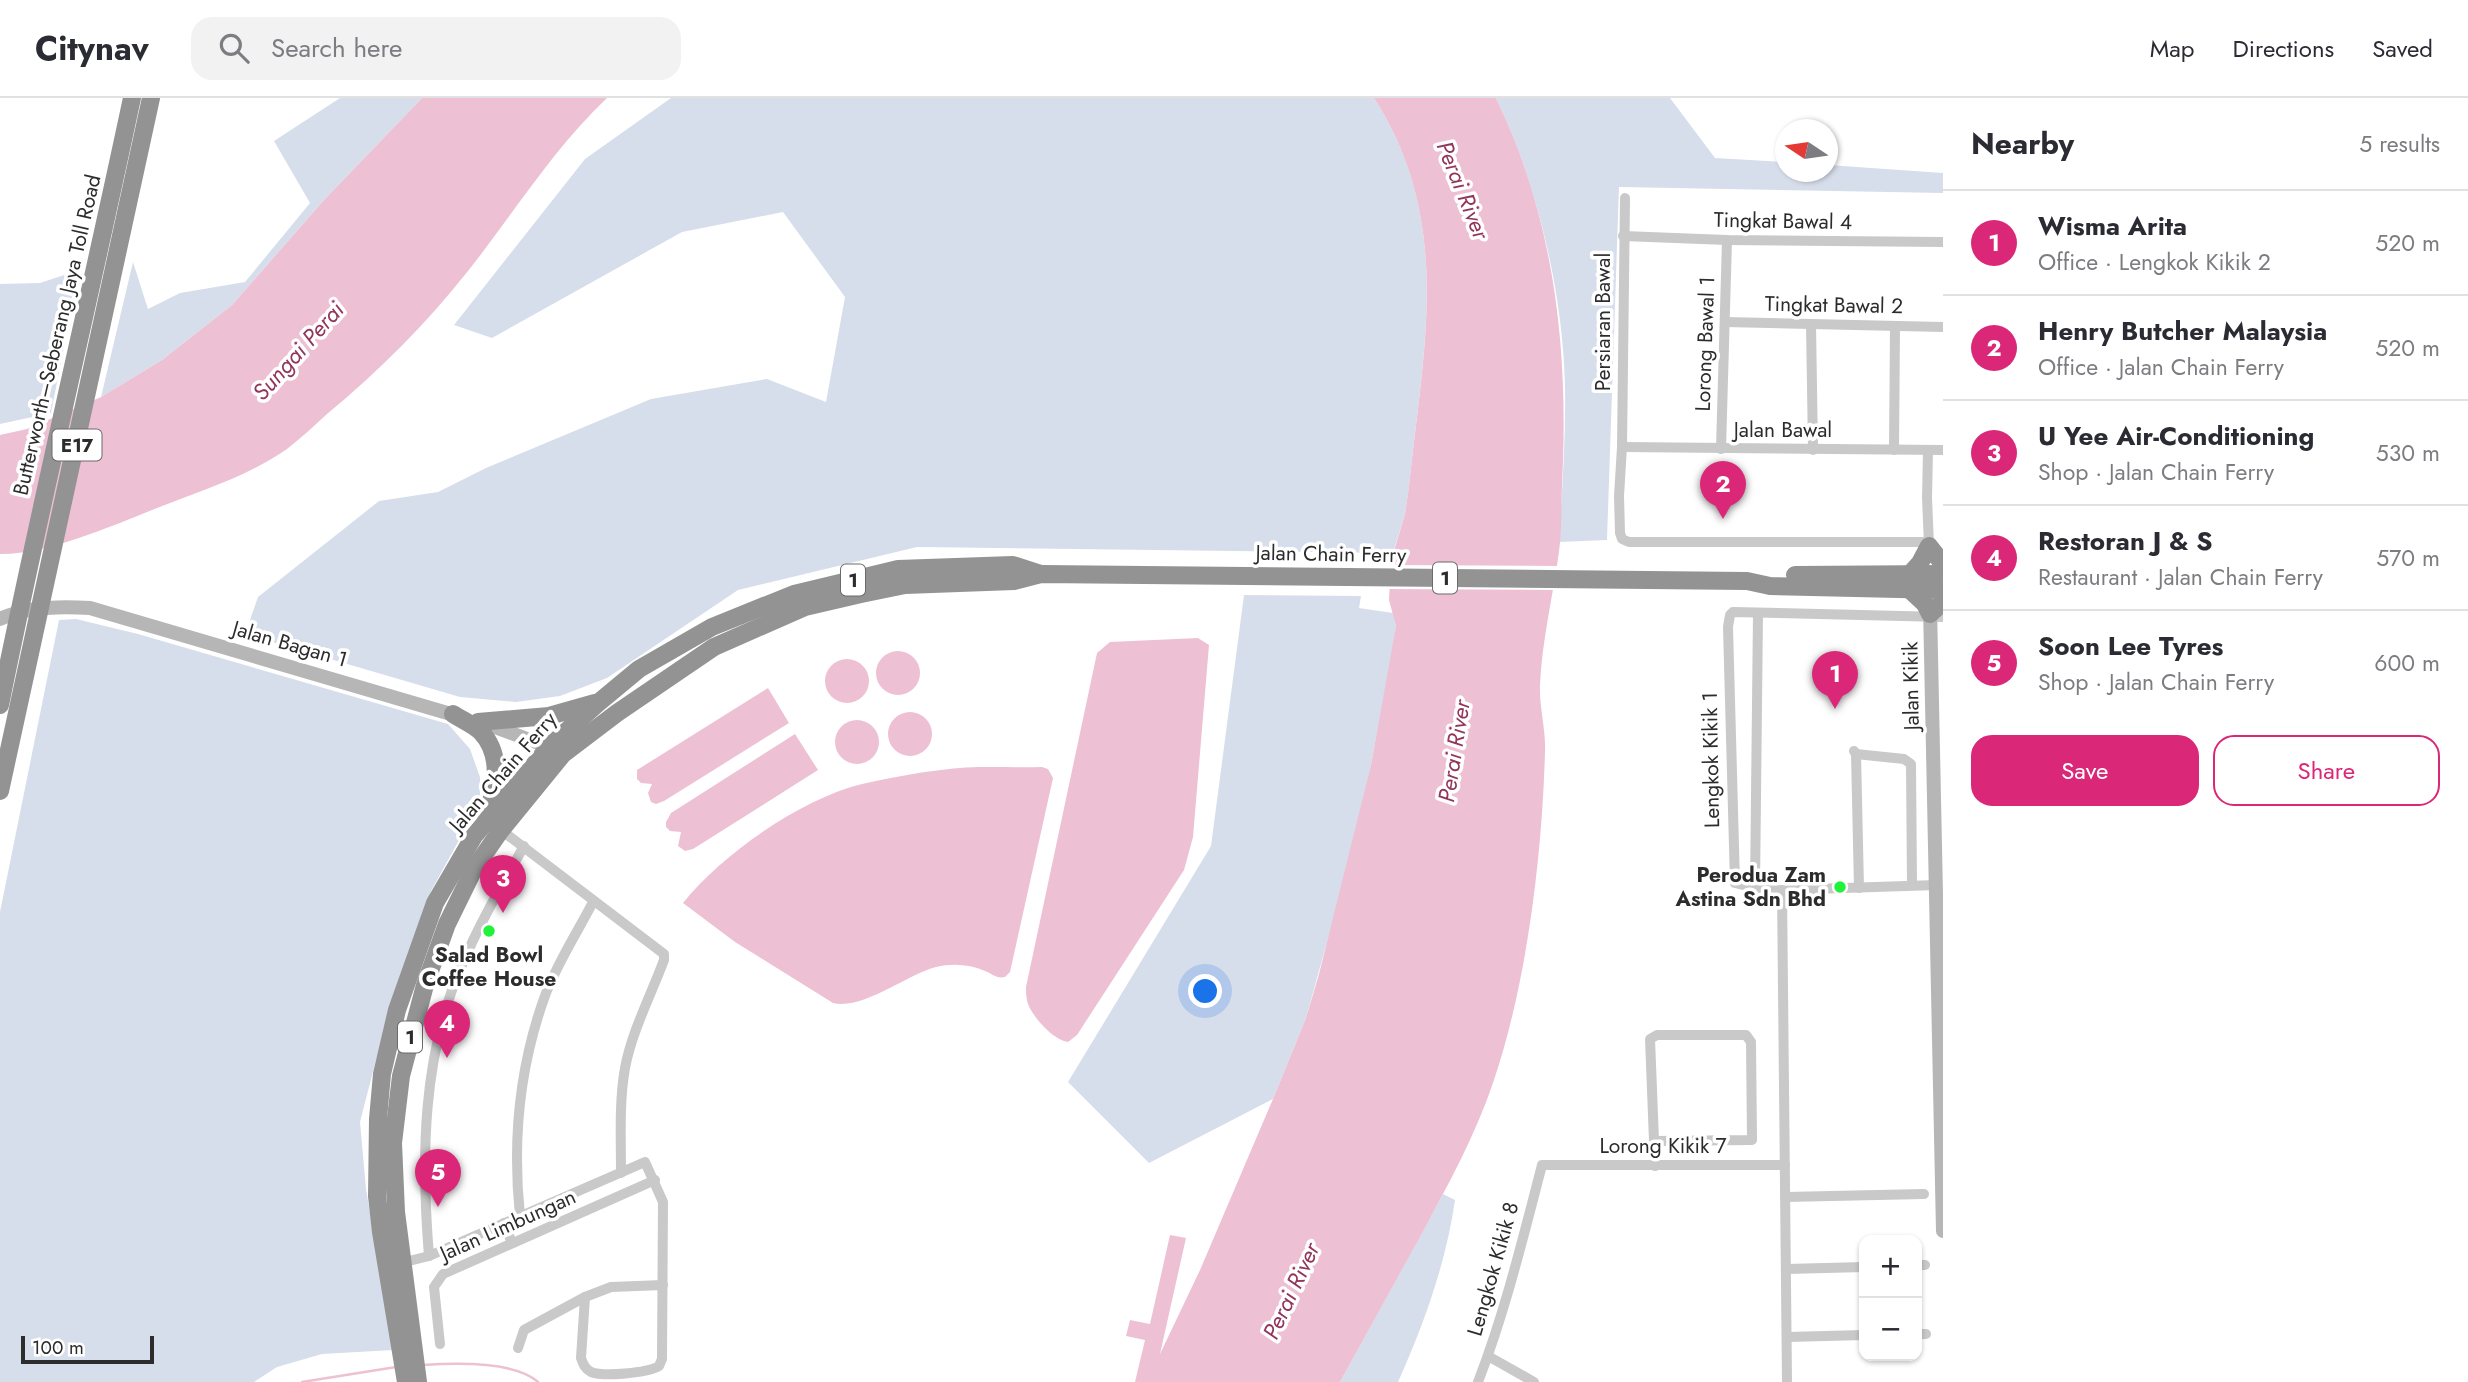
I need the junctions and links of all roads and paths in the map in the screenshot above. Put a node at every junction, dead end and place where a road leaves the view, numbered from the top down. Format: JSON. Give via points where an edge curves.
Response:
{"nodes":[{"id":1,"x":132,"y":98,"type":"edge"},
{"id":2,"x":151,"y":98,"type":"edge"},
{"id":3,"x":1625,"y":198,"type":"dead end"},
{"id":4,"x":1623,"y":236,"type":"junction"},
{"id":5,"x":1727,"y":240,"type":"junction"},
{"id":6,"x":1943,"y":242,"type":"edge"},
{"id":7,"x":1725,"y":322,"type":"junction"},
{"id":8,"x":1811,"y":324,"type":"junction"},
{"id":9,"x":1895,"y":326,"type":"junction"},
{"id":10,"x":1943,"y":327,"type":"edge"},
{"id":11,"x":1622,"y":447,"type":"junction"},
{"id":12,"x":1721,"y":449,"type":"junction"},
{"id":13,"x":1813,"y":450,"type":"junction"},
{"id":14,"x":1894,"y":450,"type":"junction"},
{"id":15,"x":1943,"y":450,"type":"edge"},
{"id":16,"x":1928,"y":451,"type":"junction"},
{"id":17,"x":1929,"y":544,"type":"junction"},
{"id":18,"x":1041,"y":574,"type":"junction"},
{"id":19,"x":1910,"y":582,"type":"junction"},
{"id":20,"x":1937,"y":594,"type":"edge"},
{"id":21,"x":1758,"y":613,"type":"junction"},
{"id":22,"x":0,"y":619,"type":"edge"},
{"id":23,"x":598,"y":703,"type":"junction"},
{"id":24,"x":0,"y":705,"type":"edge"},
{"id":25,"x":453,"y":714,"type":"junction"},
{"id":26,"x":478,"y":722,"type":"junction"},
{"id":27,"x":557,"y":750,"type":"junction"},
{"id":28,"x":1939,"y":782,"type":"edge"},
{"id":29,"x":0,"y":791,"type":"edge"},
{"id":30,"x":501,"y":830,"type":"junction"},
{"id":31,"x":474,"y":836,"type":"junction"},
{"id":32,"x":524,"y":846,"type":"junction"},
{"id":33,"x":1912,"y":885,"type":"junction"},
{"id":34,"x":1940,"y":885,"type":"edge"},
{"id":35,"x":1755,"y":888,"type":"junction"},
{"id":36,"x":1859,"y":888,"type":"junction"},
{"id":37,"x":1782,"y":890,"type":"junction"},
{"id":38,"x":593,"y":902,"type":"junction"},
{"id":39,"x":1940,"y":920,"type":"edge"},
{"id":40,"x":1942,"y":1120,"type":"edge"},
{"id":41,"x":1655,"y":1141,"type":"junction"},
{"id":42,"x":1542,"y":1165,"type":"joint"},
{"id":43,"x":1785,"y":1165,"type":"junction"},
{"id":44,"x":1655,"y":1166,"type":"junction"},
{"id":45,"x":621,"y":1173,"type":"junction"},
{"id":46,"x":654,"y":1180,"type":"junction"},
{"id":47,"x":1924,"y":1194,"type":"dead end"},
{"id":48,"x":1785,"y":1197,"type":"junction"},
{"id":49,"x":520,"y":1216,"type":"junction"},
{"id":50,"x":504,"y":1223,"type":"junction"},
{"id":51,"x":1943,"y":1231,"type":"edge"},
{"id":52,"x":512,"y":1243,"type":"junction"},
{"id":53,"x":429,"y":1255,"type":"junction"},
{"id":54,"x":396,"y":1265,"type":"junction"},
{"id":55,"x":1859,"y":1267,"type":"edge"},
{"id":56,"x":1786,"y":1269,"type":"junction"},
{"id":57,"x":663,"y":1285,"type":"junction"},
{"id":58,"x":585,"y":1297,"type":"junction"},
{"id":59,"x":400,"y":1303,"type":"junction"},
{"id":60,"x":1859,"y":1335,"type":"edge"},
{"id":61,"x":1787,"y":1337,"type":"junction"},
{"id":62,"x":440,"y":1344,"type":"dead end"},
{"id":63,"x":518,"y":1349,"type":"dead end"},
{"id":64,"x":1488,"y":1356,"type":"junction"},
{"id":65,"x":406,"y":1382,"type":"edge"},
{"id":66,"x":418,"y":1382,"type":"edge"},
{"id":67,"x":1478,"y":1382,"type":"edge"},
{"id":68,"x":1534,"y":1382,"type":"edge"},
{"id":69,"x":1787,"y":1382,"type":"edge"}],
"edges":[{"from":1,"to":24,"type":"highway","name":"Butterworth–Seberang Jaya Toll Road","number":"E17","bridge":true},
{"from":2,"to":29,"type":"highway","name":"Butterworth–Seberang Jaya Toll Road","number":"E17","bridge":true},
{"from":3,"to":4,"type":"street","name":"Persiaran Bawal"},
{"from":4,"to":5,"type":"street","name":"Tingkat Bawal 4"},
{"from":4,"to":11,"type":"street","name":"Persiaran Bawal"},
{"from":5,"to":6,"type":"street","name":"Tingkat Bawal 4"},
{"from":5,"to":7,"type":"street","name":"Lorong Bawal 1"},
{"from":7,"to":8,"type":"street","name":"Tingkat Bawal 2"},
{"from":7,"to":12,"type":"street","name":"Lorong Bawal 1"},
{"from":8,"to":9,"type":"street","name":"Tingkat Bawal 2"},
{"from":8,"to":13,"type":"street"},
{"from":9,"to":10,"type":"street","name":"Tingkat Bawal 2"},
{"from":9,"to":14,"type":"street"},
{"from":11,"to":12,"type":"street","name":"Jalan Bawal"},
{"from":11,"to":17,"type":"street","via":[[1620,533],[1629,542]]},
{"from":12,"to":13,"type":"street","name":"Jalan Bawal"},
{"from":13,"to":14,"type":"street","name":"Jalan Bawal"},
{"from":14,"to":16,"type":"street","name":"Jalan Bawal"},
{"from":15,"to":16,"type":"street","name":"Jalan Bawal"},
{"from":16,"to":17,"type":"street"},
{"from":17,"to":19,"type":"highway"},
{"from":17,"to":20,"type":"highway"},
{"from":18,"to":19,"type":"highway","name":"Jalan Chain Ferry","number":"1","via":[[1747,581],[1768,575]]},
{"from":18,"to":23,"type":"highway","name":"Jalan Chain Ferry","number":"1","via":[[1013,565],[898,569],[794,594],[712,627],[639,669]]},
{"from":18,"to":27,"type":"highway","name":"Jalan Chain Ferry","number":"1","via":[[1014,581],[905,585],[805,607],[714,647]]},
{"from":19,"to":20,"type":"highway","name":"Jalan Chain Ferry","number":"1"},
{"from":19,"to":20,"type":"highway","via":[[1925,604]]},
{"from":20,"to":21,"type":"street"},
{"from":20,"to":28,"type":"street","name":"Jalan Kikik"},
{"from":21,"to":35,"type":"street","name":"Lengkok Kikik 1"},
{"from":21,"to":35,"type":"street","name":"Lengkok Kikik 1","via":[[1733,612],[1728,627],[1734,881]]},
{"from":22,"to":25,"type":"street","name":"Jalan Bagan 1","via":[[43,608],[90,608]]},
{"from":23,"to":26,"type":"highway","via":[[549,716]]},
{"from":23,"to":27,"type":"highway","name":"Jalan Chain Ferry","number":"1"},
{"from":25,"to":26,"type":"street","name":"Jalan Bagan 1"},
{"from":25,"to":31,"type":"highway","via":[[480,731],[494,758],[493,800]]},
{"from":26,"to":27,"type":"street","name":"Jalan Bagan 1"},
{"from":27,"to":30,"type":"highway","name":"Jalan Chain Ferry","number":"1"},
{"from":27,"to":31,"type":"highway","name":"Jalan Chain Ferry","number":"1"},
{"from":28,"to":34,"type":"street","name":"Jalan Kikik"},
{"from":30,"to":32,"type":"street"},
{"from":30,"to":54,"type":"highway","name":"Jalan Chain Ferry","number":"1","via":[[474,869],[447,925],[406,1051],[393,1143]]},
{"from":31,"to":54,"type":"highway","name":"Jalan Chain Ferry","number":"1","via":[[435,902],[397,1010],[382,1074],[377,1185],[381,1232]]},
{"from":32,"to":38,"type":"street"},
{"from":32,"to":53,"type":"street","via":[[461,966],[442,1025],[425,1140]]},
{"from":33,"to":34,"type":"street"},
{"from":33,"to":36,"type":"street"},
{"from":33,"to":36,"type":"street","name":"Jalan Kikik","via":[[1911,764],[1855,752]]},
{"from":34,"to":39,"type":"street","name":"Jalan Kikik"},
{"from":35,"to":37,"type":"street"},
{"from":36,"to":37,"type":"street"},
{"from":37,"to":43,"type":"street"},
{"from":38,"to":45,"type":"street","via":[[664,954],[625,1068]]},
{"from":38,"to":49,"type":"street","via":[[546,992],[522,1080],[515,1172]]},
{"from":39,"to":40,"type":"street","name":"Jalan Kikik"},
{"from":40,"to":51,"type":"street","name":"Jalan Kikik"},
{"from":41,"to":41,"type":"street","via":[[1752,1140],[1751,1042],[1746,1035],[1657,1035],[1650,1039]]},
{"from":41,"to":44,"type":"street"},
{"from":42,"to":44,"type":"street","name":"Lorong Kikik 7"},
{"from":42,"to":64,"type":"street","name":"Lengkok Kikik 8"},
{"from":43,"to":44,"type":"street","name":"Lorong Kikik 7"},
{"from":43,"to":48,"type":"street"},
{"from":45,"to":46,"type":"street","name":"Jalan Limbungan","via":[[645,1162]]},
{"from":45,"to":49,"type":"street","name":"Jalan Limbungan"},
{"from":46,"to":52,"type":"street","name":"Jalan Limbungan"},
{"from":46,"to":57,"type":"street","via":[[663,1202]]},
{"from":47,"to":48,"type":"street"},
{"from":48,"to":56,"type":"street"},
{"from":49,"to":50,"type":"street","name":"Jalan Limbungan"},
{"from":50,"to":52,"type":"street"},
{"from":50,"to":53,"type":"street","name":"Jalan Limbungan"},
{"from":52,"to":62,"type":"street","name":"Jalan Limbungan","via":[[437,1279]]},
{"from":53,"to":54,"type":"street","name":"Jalan Limbungan"},
{"from":54,"to":59,"type":"highway","name":"Jalan Chain Ferry","number":"1"},
{"from":55,"to":56,"type":"street"},
{"from":56,"to":61,"type":"street"},
{"from":57,"to":58,"type":"street","via":[[621,1285]]},
{"from":57,"to":58,"type":"street","via":[[662,1359],[659,1366],[639,1374],[593,1373],[584,1367]]},
{"from":58,"to":63,"type":"street","via":[[524,1330]]},
{"from":59,"to":65,"type":"highway","name":"Jalan Chain Ferry","number":"1"},
{"from":59,"to":66,"type":"highway","name":"Jalan Chain Ferry","number":"1"},
{"from":60,"to":61,"type":"street"},
{"from":61,"to":69,"type":"street"},
{"from":64,"to":67,"type":"street","name":"Lengkok Kikik 8"},
{"from":64,"to":68,"type":"street"}]}
